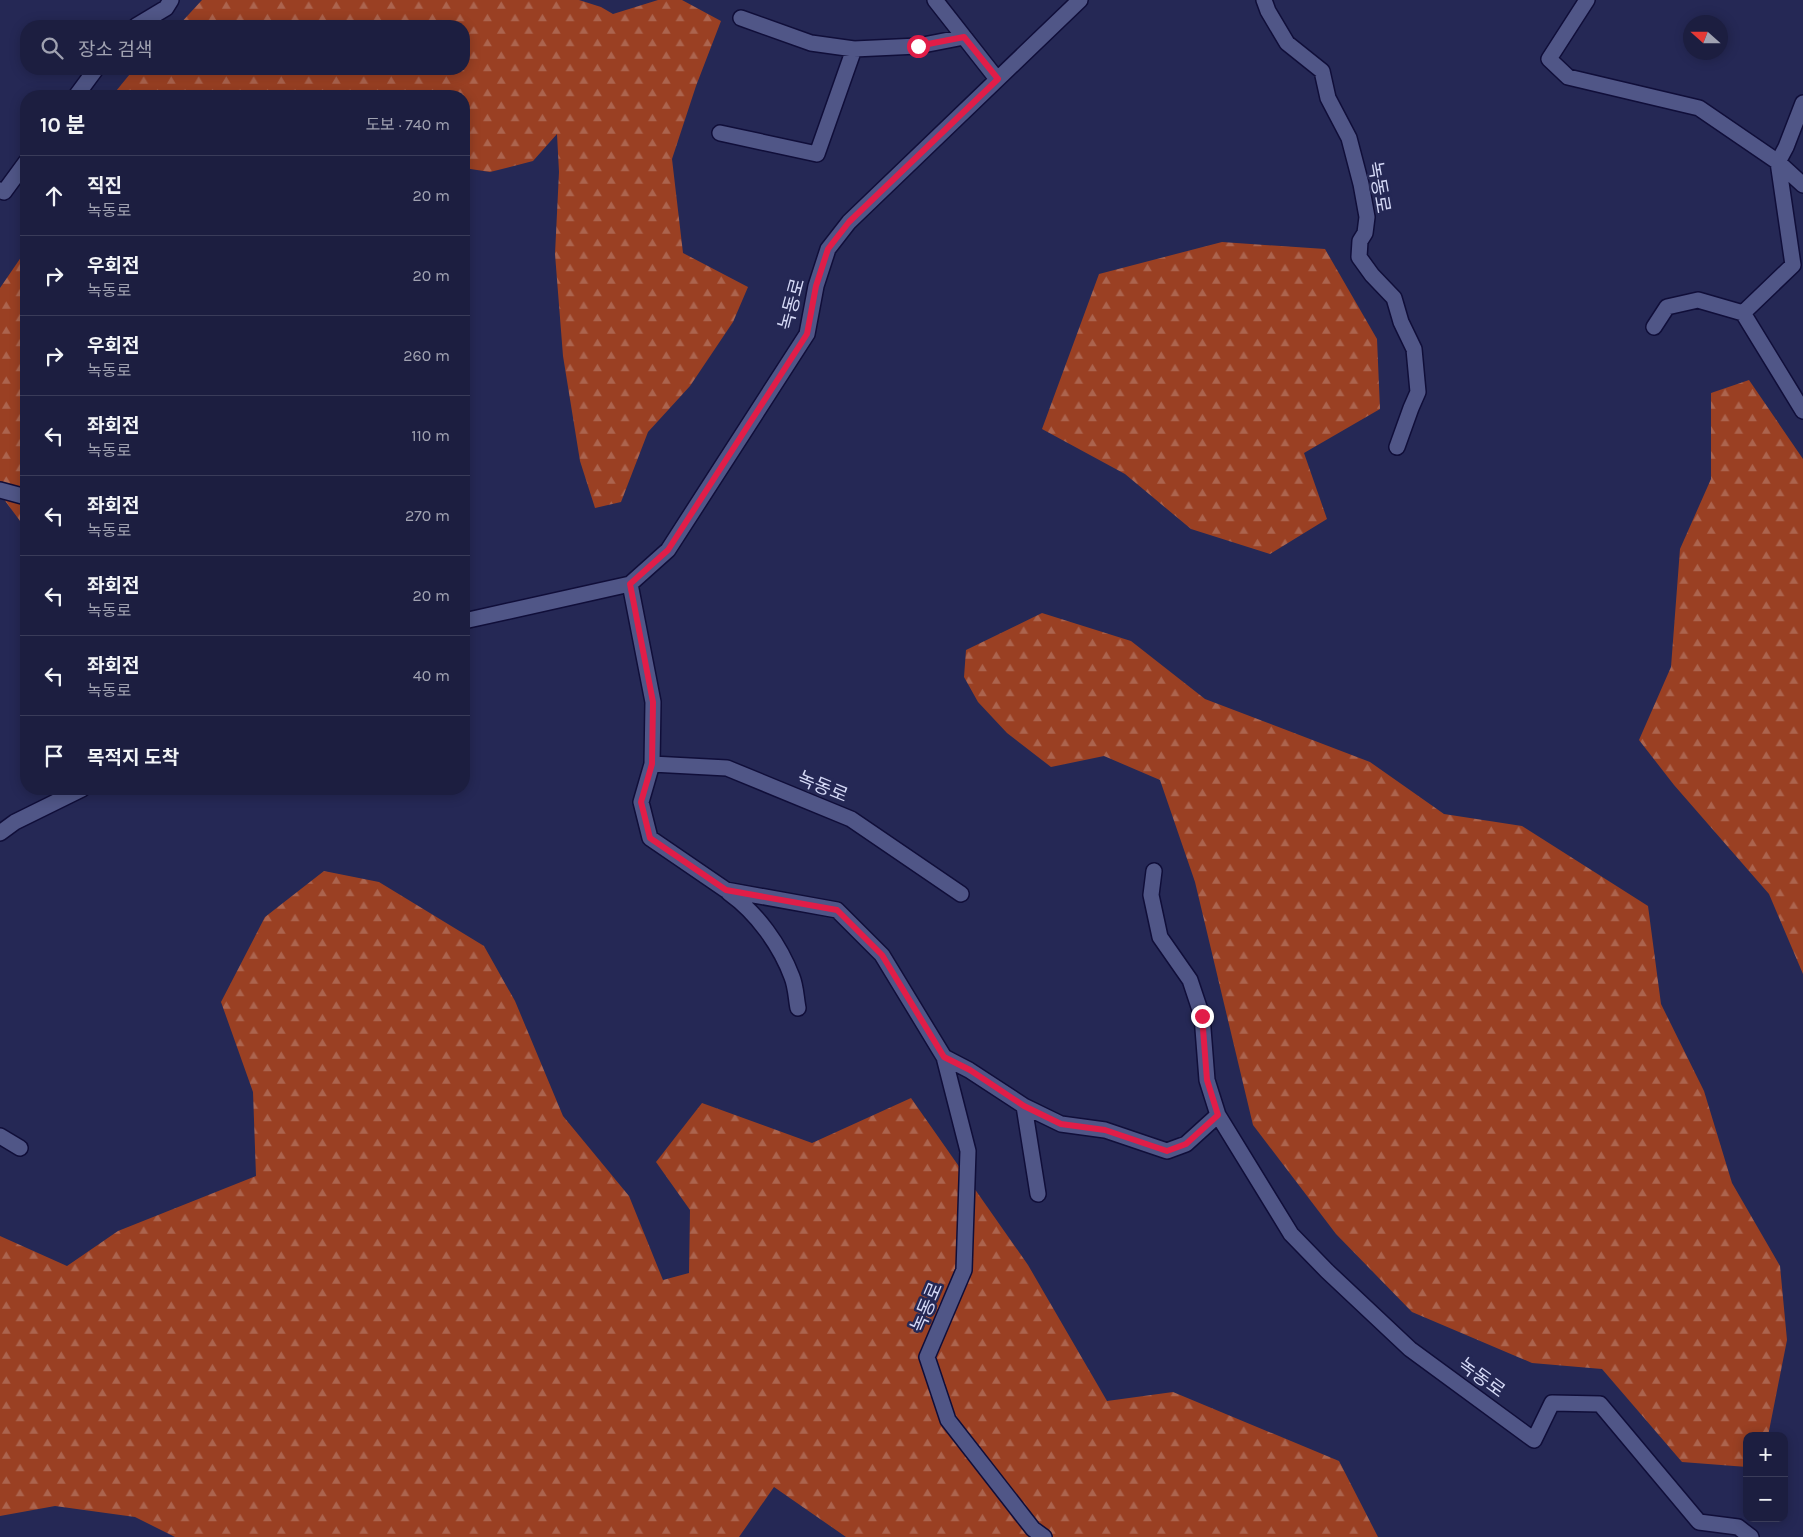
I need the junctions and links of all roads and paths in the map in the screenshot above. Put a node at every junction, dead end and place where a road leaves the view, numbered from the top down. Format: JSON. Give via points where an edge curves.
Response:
{"nodes":[{"id":1,"x":171,"y":0,"type":"edge"},
{"id":2,"x":934,"y":0,"type":"edge"},
{"id":3,"x":1080,"y":0,"type":"edge"},
{"id":4,"x":1264,"y":0,"type":"edge"},
{"id":5,"x":1587,"y":0,"type":"edge"},
{"id":6,"x":741,"y":18,"type":"dead end"},
{"id":7,"x":146,"y":20,"type":"edge"},
{"id":8,"x":964,"y":37,"type":"junction"},
{"id":9,"x":854,"y":49,"type":"junction"},
{"id":10,"x":92,"y":75,"type":"edge"},
{"id":11,"x":998,"y":79,"type":"junction"},
{"id":12,"x":80,"y":90,"type":"edge"},
{"id":13,"x":1803,"y":104,"type":"edge"},
{"id":14,"x":720,"y":132,"type":"dead end"},
{"id":15,"x":1778,"y":162,"type":"junction"},
{"id":16,"x":20,"y":170,"type":"edge"},
{"id":17,"x":1803,"y":185,"type":"edge"},
{"id":18,"x":0,"y":190,"type":"edge"},
{"id":19,"x":1743,"y":313,"type":"junction"},
{"id":20,"x":1654,"y":327,"type":"dead end"},
{"id":21,"x":1803,"y":411,"type":"edge"},
{"id":22,"x":1397,"y":447,"type":"dead end"},
{"id":23,"x":0,"y":490,"type":"edge"},
{"id":24,"x":20,"y":496,"type":"edge"},
{"id":25,"x":630,"y":584,"type":"junction"},
{"id":26,"x":470,"y":620,"type":"edge"},
{"id":27,"x":652,"y":764,"type":"junction"},
{"id":28,"x":70,"y":795,"type":"edge"},
{"id":29,"x":0,"y":833,"type":"edge"},
{"id":30,"x":1154,"y":871,"type":"dead end"},
{"id":31,"x":726,"y":890,"type":"junction"},
{"id":32,"x":961,"y":894,"type":"dead end"},
{"id":33,"x":798,"y":1008,"type":"dead end"},
{"id":34,"x":944,"y":1057,"type":"junction"},
{"id":35,"x":1024,"y":1106,"type":"junction"},
{"id":36,"x":1218,"y":1115,"type":"junction"},
{"id":37,"x":0,"y":1136,"type":"edge"},
{"id":38,"x":20,"y":1148,"type":"dead end"},
{"id":39,"x":1038,"y":1194,"type":"dead end"},
{"id":40,"x":1044,"y":1537,"type":"edge"},
{"id":41,"x":1751,"y":1537,"type":"edge"}],
"edges":[{"from":1,"to":7,"type":"street","via":[[166,8]]},
{"from":2,"to":8,"type":"street"},
{"from":3,"to":11,"type":"street","name":"녹동로"},
{"from":4,"to":22,"type":"street","name":"녹동로","via":[[1287,43],[1322,71],[1328,98],[1349,138],[1362,184],[1367,217],[1359,258],[1394,298],[1414,349],[1418,392]]},
{"from":5,"to":15,"type":"street","via":[[1549,59],[1568,77],[1699,108]]},
{"from":6,"to":9,"type":"street","via":[[811,43]]},
{"from":8,"to":9,"type":"street","via":[[918,46]]},
{"from":8,"to":11,"type":"street"},
{"from":9,"to":14,"type":"street","via":[[817,154]]},
{"from":10,"to":12,"type":"street"},
{"from":11,"to":25,"type":"street","name":"녹동로","via":[[849,222],[828,249],[816,286],[807,334],[668,550]]},
{"from":13,"to":15,"type":"street"},
{"from":15,"to":17,"type":"street"},
{"from":15,"to":19,"type":"street","via":[[1793,265]]},
{"from":16,"to":18,"type":"street","via":[[4,192]]},
{"from":19,"to":20,"type":"street","via":[[1698,300],[1668,307]]},
{"from":19,"to":21,"type":"street"},
{"from":23,"to":24,"type":"street"},
{"from":25,"to":26,"type":"street","name":"녹동로"},
{"from":25,"to":27,"type":"street","name":"녹동로","via":[[653,702]]},
{"from":27,"to":31,"type":"street","name":"녹동로","via":[[641,802],[650,838]]},
{"from":27,"to":32,"type":"street","name":"녹동로","via":[[726,768],[851,818]]},
{"from":28,"to":29,"type":"street"},
{"from":30,"to":36,"type":"street","name":"녹동로","via":[[1151,896],[1160,937],[1190,980],[1202,1016],[1207,1080]]},
{"from":31,"to":33,"type":"street","name":"녹동로","via":[[744,904],[778,947],[793,978]]},
{"from":31,"to":34,"type":"street","name":"녹동로","via":[[837,910],[882,955]]},
{"from":34,"to":35,"type":"street"},
{"from":34,"to":40,"type":"street","name":"녹동로","via":[[968,1151],[964,1270],[927,1357],[948,1420],[1033,1529]]},
{"from":35,"to":36,"type":"street","via":[[1061,1124],[1105,1130],[1167,1151],[1186,1144]]},
{"from":35,"to":39,"type":"street"},
{"from":36,"to":41,"type":"street","name":"녹동로","via":[[1291,1234],[1410,1349],[1534,1440],[1552,1403],[1600,1404],[1699,1522],[1738,1527]]},
{"from":37,"to":38,"type":"street"}]}
